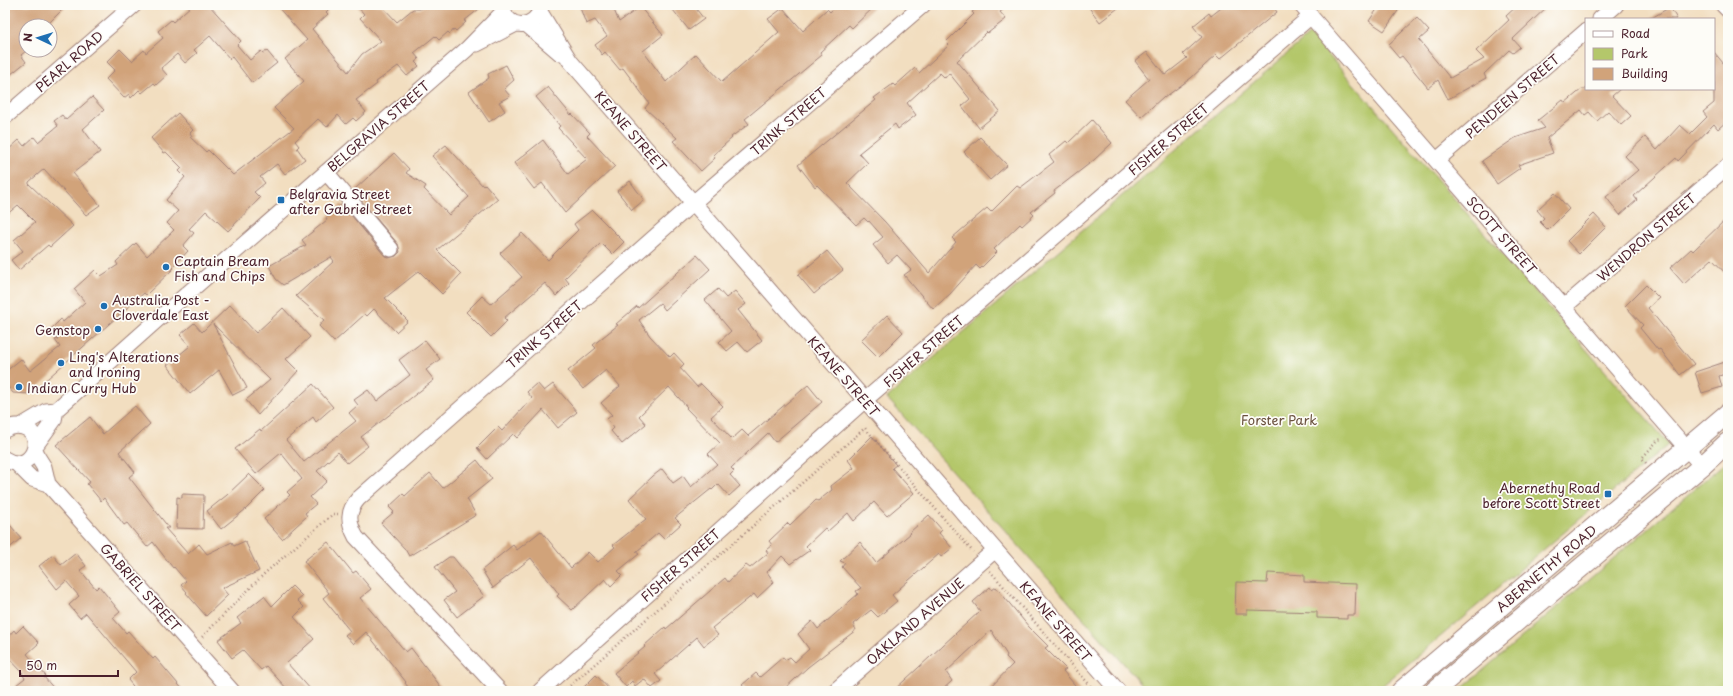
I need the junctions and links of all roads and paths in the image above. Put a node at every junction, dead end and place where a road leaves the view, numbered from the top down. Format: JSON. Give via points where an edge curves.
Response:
{"nodes":[{"id":1,"x":134,"y":5,"type":"edge"},
{"id":2,"x":923,"y":5,"type":"edge"},
{"id":3,"x":1301,"y":5,"type":"edge"},
{"id":4,"x":1616,"y":5,"type":"edge"},
{"id":5,"x":1723,"y":5,"type":"edge"},
{"id":6,"x":503,"y":8,"type":"edge"},
{"id":7,"x":540,"y":8,"type":"edge"},
{"id":8,"x":1728,"y":10,"type":"edge"},
{"id":9,"x":1311,"y":16,"type":"junction"},
{"id":10,"x":1601,"y":18,"type":"edge"},
{"id":11,"x":521,"y":24,"type":"junction"},
{"id":12,"x":1585,"y":32,"type":"edge"},
{"id":13,"x":467,"y":49,"type":"junction"},
{"id":14,"x":570,"y":61,"type":"junction"},
{"id":15,"x":5,"y":116,"type":"edge"},
{"id":16,"x":1437,"y":160,"type":"junction"},
{"id":17,"x":1728,"y":166,"type":"edge"},
{"id":18,"x":326,"y":172,"type":"junction"},
{"id":19,"x":693,"y":203,"type":"junction"},
{"id":20,"x":391,"y":249,"type":"dead end"},
{"id":21,"x":1564,"y":307,"type":"junction"},
{"id":22,"x":865,"y":400,"type":"junction"},
{"id":23,"x":56,"y":410,"type":"junction"},
{"id":24,"x":1728,"y":413,"type":"edge"},
{"id":25,"x":11,"y":425,"type":"edge"},
{"id":26,"x":1672,"y":430,"type":"junction"},
{"id":27,"x":1728,"y":442,"type":"edge"},
{"id":28,"x":35,"y":448,"type":"junction"},
{"id":29,"x":1688,"y":448,"type":"junction"},
{"id":30,"x":9,"y":462,"type":"edge"},
{"id":31,"x":1648,"y":466,"type":"dead end"},
{"id":32,"x":1702,"y":466,"type":"junction"},
{"id":33,"x":48,"y":484,"type":"junction"},
{"id":34,"x":348,"y":516,"type":"junction"},
{"id":35,"x":995,"y":550,"type":"junction"},
{"id":36,"x":982,"y":562,"type":"junction"},
{"id":37,"x":192,"y":645,"type":"junction"},
{"id":38,"x":232,"y":691,"type":"edge"},
{"id":39,"x":500,"y":691,"type":"edge"},
{"id":40,"x":540,"y":691,"type":"edge"},
{"id":41,"x":564,"y":691,"type":"edge"},
{"id":42,"x":835,"y":691,"type":"edge"},
{"id":43,"x":1094,"y":691,"type":"edge"},
{"id":44,"x":1118,"y":691,"type":"edge"},
{"id":45,"x":1401,"y":691,"type":"edge"},
{"id":46,"x":1434,"y":691,"type":"edge"}],
"edges":[{"from":1,"to":15,"type":"street","name":"PEARL ROAD"},
{"from":2,"to":19,"type":"street","name":"TRINK STREET"},
{"from":3,"to":9,"type":"street","name":"SCOTT STREET"},
{"from":4,"to":10,"type":"street"},
{"from":5,"to":8,"type":"street"},
{"from":6,"to":11,"type":"street","name":"KEANE STREET","via":[[508,19]]},
{"from":6,"to":13,"type":"street","name":"BELGRAVIA STREET"},
{"from":7,"to":11,"type":"street","name":"BELGRAVIA STREET","via":[[534,20]]},
{"from":7,"to":14,"type":"street","name":"KEANE STREET"},
{"from":9,"to":16,"type":"street","name":"SCOTT STREET"},
{"from":9,"to":22,"type":"street","name":"FISHER STREET"},
{"from":11,"to":13,"type":"street","name":"BELGRAVIA STREET"},
{"from":11,"to":14,"type":"street","name":"KEANE STREET"},
{"from":12,"to":16,"type":"street","name":"PENDEEN STREET"},
{"from":13,"to":18,"type":"street","name":"BELGRAVIA STREET"},
{"from":14,"to":19,"type":"street","name":"KEANE STREET"},
{"from":16,"to":21,"type":"street","name":"SCOTT STREET"},
{"from":17,"to":21,"type":"street","name":"WENDRON STREET"},
{"from":18,"to":20,"type":"street"},
{"from":18,"to":23,"type":"street","name":"BELGRAVIA STREET"},
{"from":19,"to":22,"type":"street","name":"KEANE STREET"},
{"from":19,"to":34,"type":"street","name":"TRINK STREET","via":[[358,499]]},
{"from":21,"to":26,"type":"street","name":"SCOTT STREET"},
{"from":22,"to":35,"type":"street","name":"KEANE STREET"},
{"from":22,"to":40,"type":"street","name":"FISHER STREET"},
{"from":23,"to":25,"type":"street","name":"BELGRAVIA STREET","via":[[46,411]]},
{"from":23,"to":28,"type":"street","name":"BELGRAVIA STREET","via":[[54,420]]},
{"from":24,"to":29,"type":"main road","name":"ABERNETHY ROAD"},
{"from":25,"to":28,"type":"street","name":"GABRIEL STREET","via":[[32,433]]},
{"from":26,"to":29,"type":"street","name":"SCOTT STREET"},
{"from":26,"to":31,"type":"path","via":[[1658,440],[1642,458]]},
{"from":27,"to":32,"type":"main road","name":"ABERNETHY ROAD"},
{"from":28,"to":30,"type":"street","name":"BELGRAVIA STREET","via":[[28,460]]},
{"from":28,"to":33,"type":"street","name":"GABRIEL STREET","via":[[44,467]]},
{"from":29,"to":32,"type":"street","name":"SCOTT STREET"},
{"from":29,"to":45,"type":"main road","name":"ABERNETHY ROAD"},
{"from":30,"to":33,"type":"street","name":"GABRIEL STREET","via":[[32,478]]},
{"from":32,"to":46,"type":"main road","name":"ABERNETHY ROAD"},
{"from":33,"to":37,"type":"street","name":"GABRIEL STREET"},
{"from":34,"to":37,"type":"path","via":[[333,514],[264,574]]},
{"from":34,"to":39,"type":"street","via":[[356,537]]},
{"from":35,"to":36,"type":"street","name":"OAKLAND AVENUE"},
{"from":35,"to":44,"type":"street","name":"KEANE STREET"},
{"from":36,"to":41,"type":"path","via":[[865,428]]},
{"from":36,"to":42,"type":"street","name":"OAKLAND AVENUE"},
{"from":36,"to":43,"type":"path"},
{"from":37,"to":38,"type":"street","name":"GABRIEL STREET"}]}
